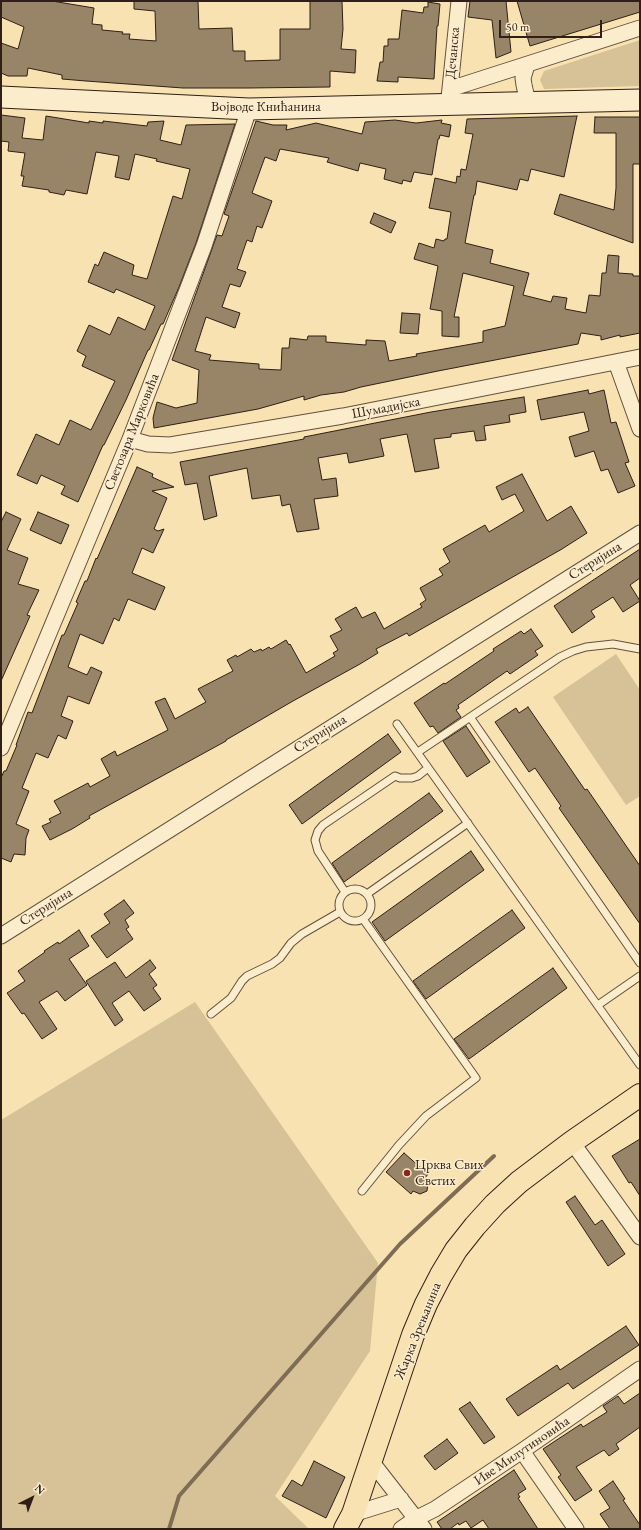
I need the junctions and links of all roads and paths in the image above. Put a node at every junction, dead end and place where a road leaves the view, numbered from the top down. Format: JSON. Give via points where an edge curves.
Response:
{"nodes":[{"id":1,"x":459,"y":1,"type":"edge"},
{"id":2,"x":640,"y":28,"type":"edge"},
{"id":3,"x":527,"y":65,"type":"junction"},
{"id":4,"x":1,"y":97,"type":"edge"},
{"id":5,"x":449,"y":97,"type":"junction"},
{"id":6,"x":640,"y":100,"type":"edge"},
{"id":7,"x":531,"y":103,"type":"junction"},
{"id":8,"x":249,"y":109,"type":"junction"},
{"id":9,"x":640,"y":357,"type":"edge"},
{"id":10,"x":616,"y":362,"type":"junction"},
{"id":11,"x":640,"y":429,"type":"edge"},
{"id":12,"x":130,"y":439,"type":"junction"},
{"id":13,"x":640,"y":533,"type":"edge"},
{"id":14,"x":640,"y":649,"type":"edge"},
{"id":15,"x":470,"y":717,"type":"junction"},
{"id":16,"x":397,"y":724,"type":"dead end"},
{"id":17,"x":1,"y":748,"type":"edge"},
{"id":18,"x":418,"y":752,"type":"junction"},
{"id":19,"x":428,"y":768,"type":"junction"},
{"id":20,"x":468,"y":823,"type":"junction"},
{"id":21,"x":345,"y":892,"type":"junction"},
{"id":22,"x":367,"y":894,"type":"junction"},
{"id":23,"x":340,"y":912,"type":"junction"},
{"id":24,"x":363,"y":919,"type":"junction"},
{"id":25,"x":1,"y":936,"type":"edge"},
{"id":26,"x":640,"y":963,"type":"edge"},
{"id":27,"x":640,"y":976,"type":"edge"},
{"id":28,"x":598,"y":1005,"type":"junction"},
{"id":29,"x":212,"y":1014,"type":"dead end"},
{"id":30,"x":640,"y":1065,"type":"edge"},
{"id":31,"x":640,"y":1095,"type":"edge"},
{"id":32,"x":572,"y":1142,"type":"junction"},
{"id":33,"x":362,"y":1191,"type":"dead end"},
{"id":34,"x":640,"y":1237,"type":"edge"},
{"id":35,"x":640,"y":1369,"type":"edge"},
{"id":36,"x":522,"y":1451,"type":"junction"},
{"id":37,"x":371,"y":1461,"type":"junction"},
{"id":38,"x":401,"y":1499,"type":"junction"},
{"id":39,"x":349,"y":1521,"type":"edge"},
{"id":40,"x":420,"y":1524,"type":"edge"},
{"id":41,"x":401,"y":1529,"type":"edge"},
{"id":42,"x":576,"y":1529,"type":"edge"}],
"edges":[{"from":1,"to":5,"type":"street","name":"Дечанска"},
{"from":2,"to":3,"type":"street","name":"Војводе Книћанина"},
{"from":3,"to":5,"type":"street","name":"Војводе Книћанина"},
{"from":3,"to":7,"type":"street","via":[[524,85]]},
{"from":4,"to":8,"type":"street","name":"Војводе Книћанина"},
{"from":5,"to":7,"type":"street","name":"Војводе Книћанина"},
{"from":5,"to":8,"type":"street","name":"Војводе Книћанина"},
{"from":6,"to":7,"type":"street","name":"Војводе Книћанина"},
{"from":8,"to":12,"type":"street","name":"Светозара Марковића","via":[[204,246]]},
{"from":9,"to":10,"type":"street","name":"Шумадијска"},
{"from":10,"to":11,"type":"street"},
{"from":10,"to":12,"type":"street","name":"Шумадијска","via":[[343,416],[170,445],[148,444]]},
{"from":12,"to":17,"type":"street","name":"Светозара Марковића"},
{"from":13,"to":25,"type":"street","name":"Стеријина"},
{"from":14,"to":15,"type":"lane","via":[[613,644],[573,651]]},
{"from":15,"to":18,"type":"lane"},
{"from":15,"to":26,"type":"lane"},
{"from":16,"to":18,"type":"lane"},
{"from":18,"to":19,"type":"lane"},
{"from":19,"to":20,"type":"lane"},
{"from":19,"to":21,"type":"lane","via":[[412,778],[395,776],[318,831],[315,840],[318,851]]},
{"from":20,"to":22,"type":"lane"},
{"from":20,"to":28,"type":"lane"},
{"from":21,"to":22,"type":"lane","via":[[357,889]]},
{"from":21,"to":23,"type":"lane","via":[[339,901]]},
{"from":22,"to":24,"type":"lane","via":[[370,899],[370,910]]},
{"from":23,"to":24,"type":"lane","via":[[352,921]]},
{"from":23,"to":29,"type":"lane","via":[[296,938],[272,964],[247,976],[231,998]]},
{"from":24,"to":33,"type":"lane","via":[[476,1078],[426,1116]]},
{"from":27,"to":28,"type":"lane"},
{"from":28,"to":30,"type":"lane"},
{"from":31,"to":32,"type":"main road","name":"Жарка Зрењанина"},
{"from":32,"to":34,"type":"street"},
{"from":32,"to":37,"type":"main road","name":"Жарка Зрењанина","via":[[519,1182],[496,1204],[475,1226],[448,1263],[413,1335]]},
{"from":35,"to":36,"type":"street","name":"Иве Милутиновића"},
{"from":36,"to":40,"type":"street","name":"Иве Милутиновића","via":[[435,1510]]},
{"from":36,"to":42,"type":"street"},
{"from":37,"to":38,"type":"street"},
{"from":37,"to":39,"type":"main road","name":"Жарка Зрењанина"},
{"from":38,"to":39,"type":"street"},
{"from":38,"to":40,"type":"street"},
{"from":40,"to":41,"type":"street","name":"Иве Милутиновића"}]}
